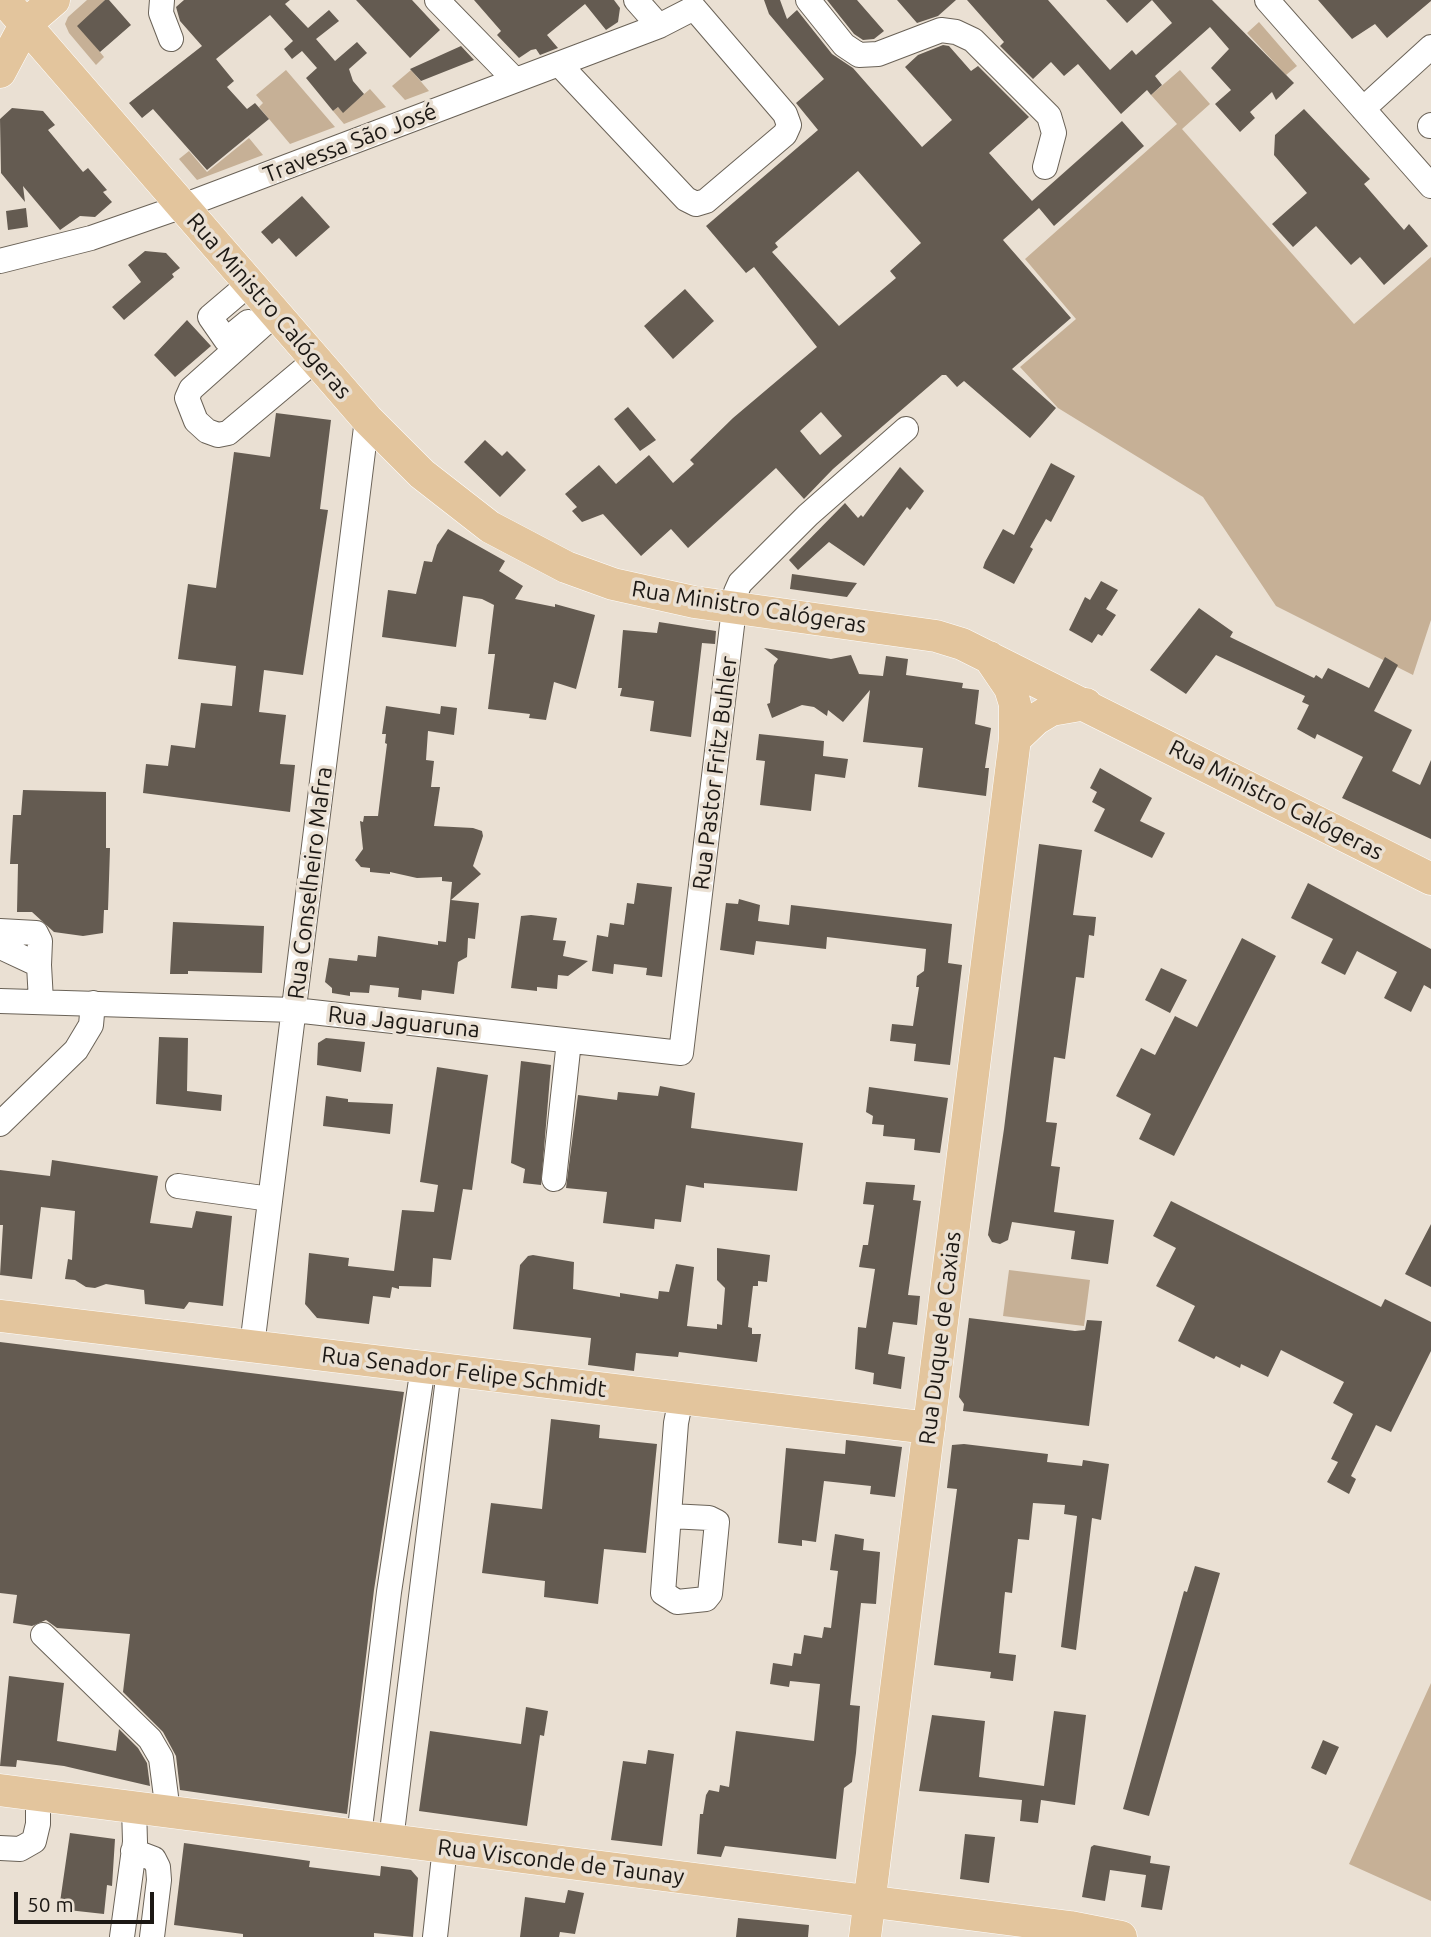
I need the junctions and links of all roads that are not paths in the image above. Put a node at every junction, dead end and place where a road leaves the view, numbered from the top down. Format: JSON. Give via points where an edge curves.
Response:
{"nodes":[{"id":1,"x":4,"y":0,"type":"edge"},
{"id":2,"x":54,"y":0,"type":"edge"},
{"id":3,"x":162,"y":0,"type":"edge"},
{"id":4,"x":438,"y":0,"type":"edge"},
{"id":5,"x":635,"y":0,"type":"edge"},
{"id":6,"x":808,"y":0,"type":"edge"},
{"id":7,"x":1266,"y":0,"type":"edge"},
{"id":8,"x":659,"y":26,"type":"junction"},
{"id":9,"x":13,"y":29,"type":"edge"},
{"id":10,"x":171,"y":39,"type":"dead end"},
{"id":11,"x":1431,"y":47,"type":"edge"},
{"id":12,"x":559,"y":64,"type":"junction"},
{"id":13,"x":0,"y":72,"type":"edge"},
{"id":14,"x":515,"y":80,"type":"junction"},
{"id":15,"x":1363,"y":109,"type":"junction"},
{"id":16,"x":1045,"y":167,"type":"dead end"},
{"id":17,"x":1431,"y":186,"type":"edge"},
{"id":18,"x":183,"y":206,"type":"junction"},
{"id":19,"x":0,"y":261,"type":"edge"},
{"id":20,"x":264,"y":301,"type":"junction"},
{"id":21,"x":230,"y":344,"type":"junction"},
{"id":22,"x":315,"y":360,"type":"junction"},
{"id":23,"x":367,"y":419,"type":"junction"},
{"id":24,"x":906,"y":429,"type":"dead end"},
{"id":25,"x":734,"y":608,"type":"junction"},
{"id":26,"x":988,"y":656,"type":"junction"},
{"id":27,"x":1086,"y":704,"type":"junction"},
{"id":28,"x":1015,"y":739,"type":"junction"},
{"id":29,"x":1431,"y":879,"type":"edge"},
{"id":30,"x":0,"y":930,"type":"edge"},
{"id":31,"x":0,"y":943,"type":"edge"},
{"id":32,"x":39,"y":965,"type":"junction"},
{"id":33,"x":0,"y":1001,"type":"edge"},
{"id":34,"x":41,"y":1002,"type":"junction"},
{"id":35,"x":93,"y":1003,"type":"junction"},
{"id":36,"x":294,"y":1010,"type":"junction"},
{"id":37,"x":569,"y":1041,"type":"junction"},
{"id":38,"x":681,"y":1053,"type":"joint"},
{"id":39,"x":0,"y":1125,"type":"edge"},
{"id":40,"x":554,"y":1180,"type":"dead end"},
{"id":41,"x":178,"y":1186,"type":"dead end"},
{"id":42,"x":271,"y":1199,"type":"junction"},
{"id":43,"x":0,"y":1316,"type":"edge"},
{"id":44,"x":252,"y":1346,"type":"junction"},
{"id":45,"x":436,"y":1369,"type":"junction"},
{"id":46,"x":681,"y":1398,"type":"junction"},
{"id":47,"x":929,"y":1428,"type":"junction"},
{"id":48,"x":670,"y":1516,"type":"dead end"},
{"id":49,"x":389,"y":1592,"type":"junction"},
{"id":50,"x":421,"y":1595,"type":"junction"},
{"id":51,"x":43,"y":1635,"type":"dead end"},
{"id":52,"x":0,"y":1790,"type":"edge"},
{"id":53,"x":38,"y":1795,"type":"junction"},
{"id":54,"x":134,"y":1807,"type":"junction"},
{"id":55,"x":168,"y":1812,"type":"junction"},
{"id":56,"x":359,"y":1836,"type":"junction"},
{"id":57,"x":391,"y":1840,"type":"junction"},
{"id":58,"x":445,"y":1847,"type":"junction"},
{"id":59,"x":0,"y":1848,"type":"edge"},
{"id":60,"x":134,"y":1851,"type":"junction"},
{"id":61,"x":870,"y":1901,"type":"junction"},
{"id":62,"x":1070,"y":1932,"type":"edge"},
{"id":63,"x":122,"y":1937,"type":"edge"},
{"id":64,"x":152,"y":1937,"type":"edge"},
{"id":65,"x":435,"y":1937,"type":"edge"},
{"id":66,"x":864,"y":1937,"type":"edge"},
{"id":67,"x":1121,"y":1937,"type":"edge"}],
"edges":[{"from":1,"to":9,"type":"main road","name":"Rua Ministro Calógeras"},
{"from":2,"to":9,"type":"main road"},
{"from":3,"to":10,"type":"street","via":[[161,13]]},
{"from":4,"to":14,"type":"street"},
{"from":5,"to":8,"type":"street"},
{"from":6,"to":16,"type":"street","via":[[844,45],[859,55],[878,54],[942,30],[973,40],[1049,116],[1054,133]]},
{"from":7,"to":15,"type":"street"},
{"from":8,"to":12,"type":"street","name":"Travessa São José"},
{"from":8,"to":12,"type":"street","name":"Travessa São José","via":[[694,8],[785,114],[789,125],[785,134],[706,201],[686,200]]},
{"from":9,"to":13,"type":"main road"},
{"from":9,"to":18,"type":"main road","name":"Rua Ministro Calógeras"},
{"from":11,"to":15,"type":"street"},
{"from":12,"to":14,"type":"street","name":"Travessa São José"},
{"from":14,"to":18,"type":"street","name":"Travessa São José"},
{"from":15,"to":17,"type":"street"},
{"from":18,"to":19,"type":"street","name":"Travessa São José","via":[[91,238]]},
{"from":18,"to":20,"type":"main road","name":"Rua Ministro Calógeras"},
{"from":20,"to":21,"type":"street"},
{"from":20,"to":21,"type":"street","via":[[211,317]]},
{"from":20,"to":22,"type":"main road","name":"Rua Ministro Calógeras"},
{"from":21,"to":22,"type":"street","via":[[187,398],[196,421],[218,435],[228,433]]},
{"from":22,"to":23,"type":"main road","name":"Rua Ministro Calógeras"},
{"from":23,"to":25,"type":"main road","name":"Rua Ministro Calógeras","via":[[453,502],[523,547],[613,584]]},
{"from":23,"to":36,"type":"street","name":"Rua Conselheiro Mafra"},
{"from":24,"to":25,"type":"street","name":"Rua Pastor Fritz Buhler","via":[[803,519],[740,583]]},
{"from":25,"to":26,"type":"main road","name":"Rua Ministro Calógeras","via":[[936,636]]},
{"from":25,"to":38,"type":"street","name":"Rua Pastor Fritz Buhler"},
{"from":26,"to":27,"type":"main road","name":"Rua Ministro Calógeras"},
{"from":26,"to":28,"type":"main road","name":"Rua Duque de Caxias","via":[[1010,688]]},
{"from":27,"to":28,"type":"main road","via":[[1051,710]]},
{"from":27,"to":29,"type":"main road","name":"Rua Ministro Calógeras"},
{"from":28,"to":47,"type":"main road","name":"Rua Duque de Caxias"},
{"from":30,"to":32,"type":"street","via":[[36,933]]},
{"from":31,"to":32,"type":"street"},
{"from":32,"to":34,"type":"street"},
{"from":33,"to":34,"type":"street","name":"Rua Jaguaruna"},
{"from":34,"to":35,"type":"street","name":"Rua Jaguaruna"},
{"from":35,"to":36,"type":"street","name":"Rua Jaguaruna"},
{"from":35,"to":39,"type":"street","via":[[91,1025],[76,1050]]},
{"from":36,"to":37,"type":"street","name":"Rua Jaguaruna"},
{"from":36,"to":42,"type":"street","name":"Rua Conselheiro Mafra"},
{"from":37,"to":38,"type":"street","name":"Rua Jaguaruna"},
{"from":37,"to":40,"type":"street"},
{"from":41,"to":42,"type":"street"},
{"from":42,"to":44,"type":"street","name":"Rua Conselheiro Mafra"},
{"from":43,"to":44,"type":"main road","name":"Rua Senador Felipe Schmidt"},
{"from":44,"to":45,"type":"main road","name":"Rua Senador Felipe Schmidt"},
{"from":45,"to":46,"type":"main road","name":"Rua Senador Felipe Schmidt"},
{"from":45,"to":49,"type":"street"},
{"from":45,"to":50,"type":"street"},
{"from":46,"to":47,"type":"main road","name":"Rua Senador Felipe Schmidt"},
{"from":46,"to":48,"type":"street"},
{"from":47,"to":61,"type":"main road","name":"Rua Duque de Caxias"},
{"from":49,"to":50,"type":"street"},
{"from":49,"to":56,"type":"street"},
{"from":50,"to":57,"type":"street"},
{"from":51,"to":55,"type":"street","via":[[150,1739],[161,1758]]},
{"from":52,"to":53,"type":"main road","name":"Rua Visconde de Taunay"},
{"from":53,"to":54,"type":"main road","name":"Rua Visconde de Taunay"},
{"from":53,"to":59,"type":"street","via":[[34,1841],[20,1849]]},
{"from":54,"to":55,"type":"main road","name":"Rua Visconde de Taunay"},
{"from":54,"to":60,"type":"street"},
{"from":55,"to":56,"type":"main road","name":"Rua Visconde de Taunay"},
{"from":56,"to":57,"type":"main road","name":"Rua Visconde de Taunay"},
{"from":57,"to":58,"type":"main road","name":"Rua Visconde de Taunay"},
{"from":58,"to":61,"type":"main road","name":"Rua Visconde de Taunay"},
{"from":58,"to":65,"type":"street"},
{"from":60,"to":63,"type":"street"},
{"from":60,"to":64,"type":"street","via":[[154,1859],[158,1867]]},
{"from":61,"to":62,"type":"main road","name":"Rua Visconde de Taunay"},
{"from":61,"to":66,"type":"main road","name":"Rua Duque de Caxias"},
{"from":62,"to":67,"type":"main road","name":"Rua Visconde de Taunay"}]}
